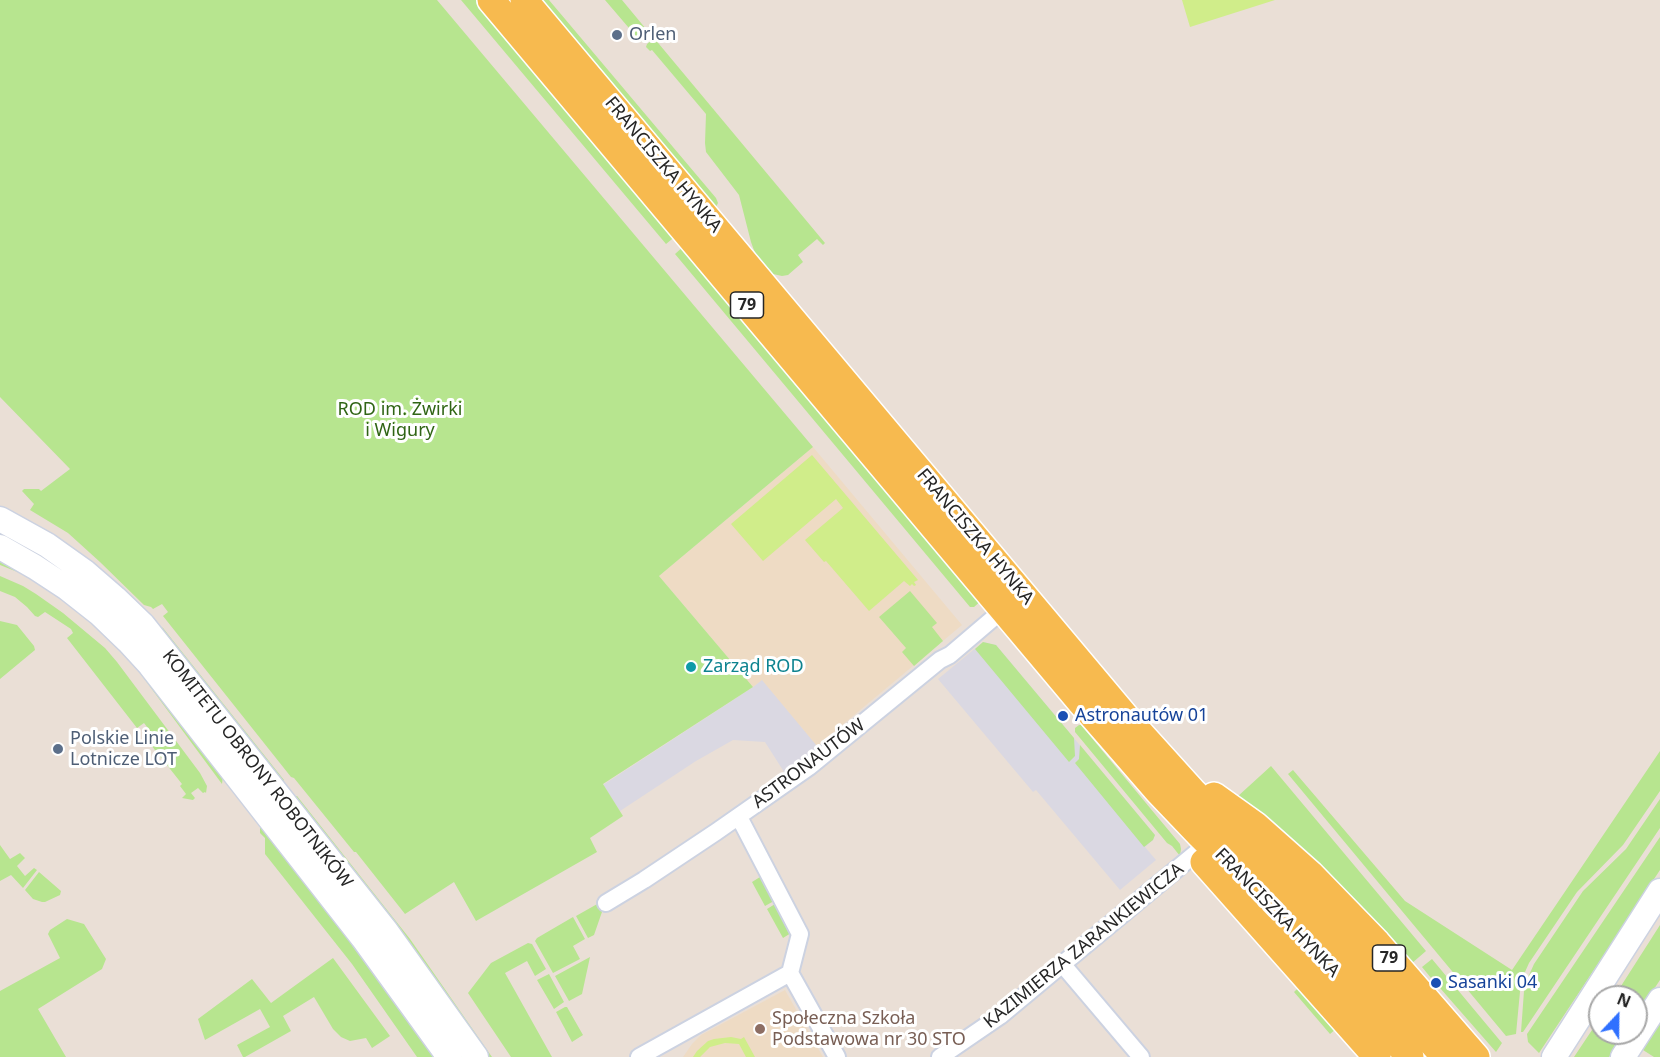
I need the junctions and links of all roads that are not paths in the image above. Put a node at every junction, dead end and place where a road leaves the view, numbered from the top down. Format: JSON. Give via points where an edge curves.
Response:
{"nodes":[{"id":1,"x":491,"y":0,"type":"edge"},
{"id":2,"x":524,"y":0,"type":"edge"},
{"id":3,"x":0,"y":519,"type":"edge"},
{"id":4,"x":0,"y":547,"type":"edge"},
{"id":5,"x":1004,"y":609,"type":"junction"},
{"id":6,"x":1164,"y":761,"type":"junction"},
{"id":7,"x":1158,"y":791,"type":"junction"},
{"id":8,"x":739,"y":817,"type":"junction"},
{"id":9,"x":1196,"y":853,"type":"junction"},
{"id":10,"x":1660,"y":891,"type":"edge"},
{"id":11,"x":606,"y":903,"type":"dead end"},
{"id":12,"x":1063,"y":965,"type":"junction"},
{"id":13,"x":790,"y":973,"type":"junction"},
{"id":14,"x":1367,"y":988,"type":"junction"},
{"id":15,"x":1660,"y":1000,"type":"edge"},
{"id":16,"x":449,"y":1057,"type":"edge"},
{"id":17,"x":476,"y":1057,"type":"edge"},
{"id":18,"x":639,"y":1057,"type":"edge"},
{"id":19,"x":837,"y":1057,"type":"edge"},
{"id":20,"x":940,"y":1057,"type":"edge"},
{"id":21,"x":1141,"y":1057,"type":"edge"},
{"id":22,"x":1377,"y":1057,"type":"edge"},
{"id":23,"x":1410,"y":1057,"type":"edge"},
{"id":24,"x":1445,"y":1057,"type":"edge"},
{"id":25,"x":1476,"y":1057,"type":"edge"},
{"id":26,"x":1554,"y":1057,"type":"edge"},
{"id":27,"x":1623,"y":1057,"type":"edge"}],
"edges":[{"from":1,"to":5,"type":"main road","name":"FRANCISZKA HYNKA","number":"79"},
{"from":2,"to":6,"type":"main road","name":"FRANCISZKA HYNKA","number":"79"},
{"from":3,"to":17,"type":"street","name":"KOMITETU OBRONY ROBOTNIKÓW","via":[[85,572],[143,625],[386,931]]},
{"from":4,"to":16,"type":"street","name":"KOMITETU OBRONY ROBOTNIKÓW","via":[[67,588],[136,649],[363,938]]},
{"from":5,"to":7,"type":"main road","name":"FRANCISZKA HYNKA","number":"79"},
{"from":5,"to":8,"type":"street","name":"ASTRONAUTÓW","via":[[809,767]]},
{"from":6,"to":14,"type":"main road","name":"FRANCISZKA HYNKA","via":[[1312,908]]},
{"from":6,"to":25,"type":"main road","number":"79","via":[[1242,815],[1302,866],[1377,943]]},
{"from":7,"to":9,"type":"main road","number":"79","via":[[1177,832]]},
{"from":7,"to":14,"type":"main road","name":"FRANCISZKA HYNKA","via":[[1291,925]]},
{"from":8,"to":11,"type":"street"},
{"from":8,"to":13,"type":"street","name":"ASTRONAUTÓW","via":[[800,934]]},
{"from":9,"to":12,"type":"street","name":"KAZIMIERZA ZARANKIEWICZA"},
{"from":9,"to":22,"type":"main road","number":"79"},
{"from":10,"to":26,"type":"street"},
{"from":12,"to":20,"type":"street","name":"KAZIMIERZA ZARANKIEWICZA","via":[[1000,1016]]},
{"from":12,"to":21,"type":"street"},
{"from":13,"to":18,"type":"street"},
{"from":13,"to":19,"type":"street"},
{"from":14,"to":23,"type":"main road","name":"FRANCISZKA HYNKA"},
{"from":14,"to":24,"type":"main road","name":"FRANCISZKA HYNKA"},
{"from":15,"to":27,"type":"street"}]}
